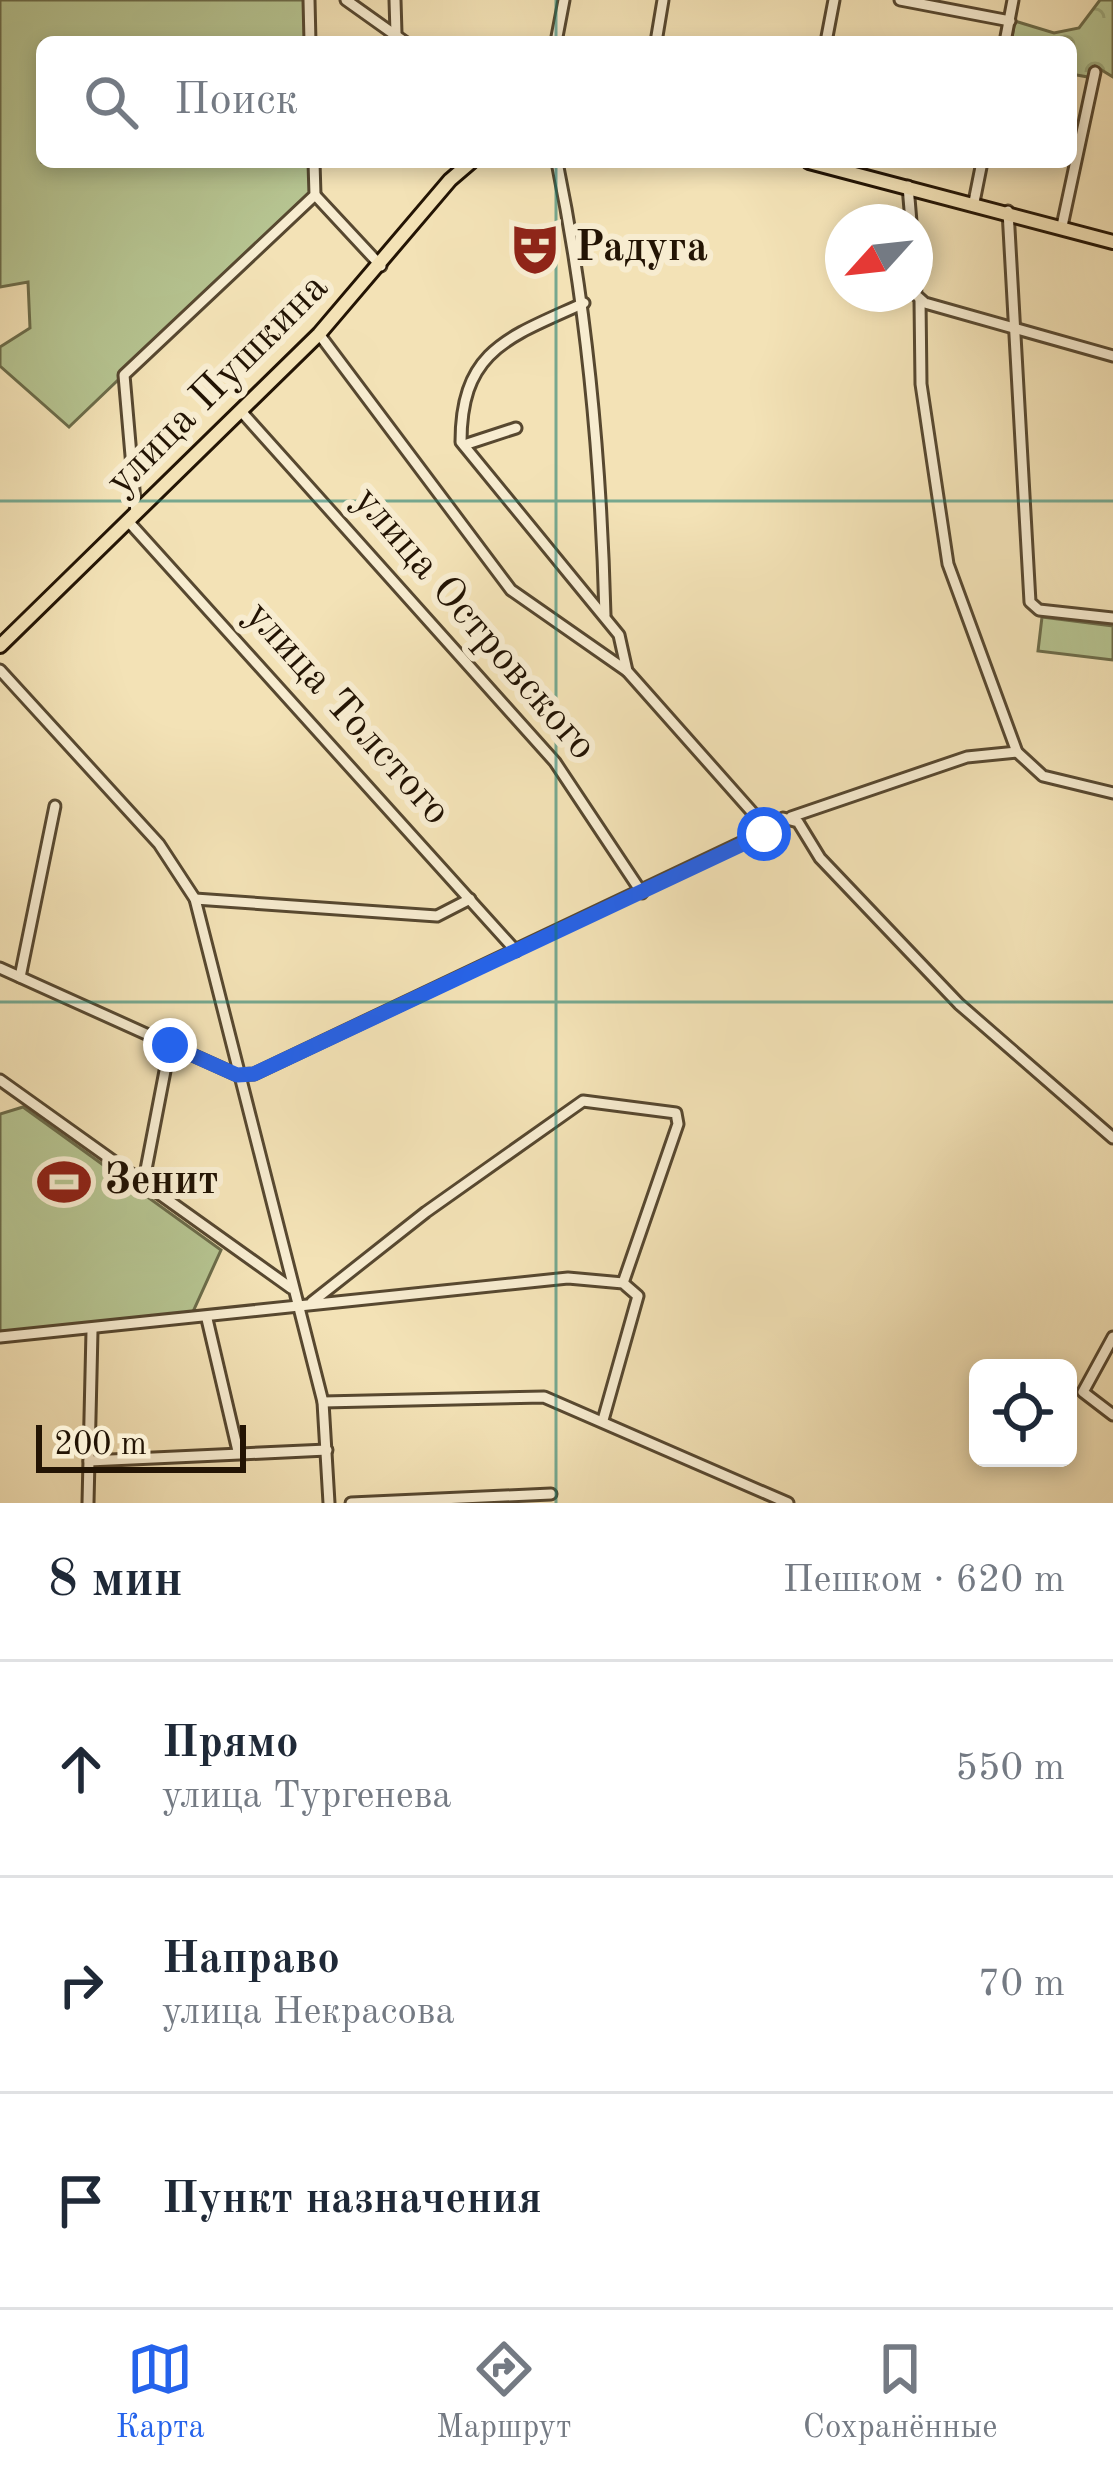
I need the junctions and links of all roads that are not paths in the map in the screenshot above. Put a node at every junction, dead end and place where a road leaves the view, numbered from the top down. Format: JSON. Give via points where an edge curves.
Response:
{"nodes":[{"id":1,"x":309,"y":0,"type":"edge"},
{"id":2,"x":346,"y":0,"type":"edge"},
{"id":3,"x":395,"y":0,"type":"edge"},
{"id":4,"x":564,"y":0,"type":"edge"},
{"id":5,"x":663,"y":0,"type":"edge"},
{"id":6,"x":834,"y":0,"type":"edge"},
{"id":7,"x":900,"y":0,"type":"edge"},
{"id":8,"x":1013,"y":0,"type":"edge"},
{"id":9,"x":1010,"y":21,"type":"junction"},
{"id":10,"x":396,"y":33,"type":"junction"},
{"id":11,"x":310,"y":36,"type":"edge"},
{"id":12,"x":399,"y":36,"type":"edge"},
{"id":13,"x":557,"y":36,"type":"edge"},
{"id":14,"x":657,"y":36,"type":"edge"},
{"id":15,"x":827,"y":36,"type":"edge"},
{"id":16,"x":1006,"y":36,"type":"edge"},
{"id":17,"x":1095,"y":73,"type":"dead end"},
{"id":18,"x":1077,"y":156,"type":"edge"},
{"id":19,"x":314,"y":168,"type":"edge"},
{"id":20,"x":464,"y":168,"type":"edge"},
{"id":21,"x":558,"y":168,"type":"edge"},
{"id":22,"x":835,"y":168,"type":"edge"},
{"id":23,"x":981,"y":168,"type":"edge"},
{"id":24,"x":1075,"y":168,"type":"edge"},
{"id":25,"x":908,"y":185,"type":"junction"},
{"id":26,"x":315,"y":195,"type":"junction"},
{"id":27,"x":974,"y":202,"type":"junction"},
{"id":28,"x":910,"y":204,"type":"edge"},
{"id":29,"x":1008,"y":211,"type":"junction"},
{"id":30,"x":1062,"y":226,"type":"junction"},
{"id":31,"x":1113,"y":242,"type":"edge"},
{"id":32,"x":381,"y":266,"type":"junction"},
{"id":33,"x":584,"y":303,"type":"junction"},
{"id":34,"x":933,"y":305,"type":"edge"},
{"id":35,"x":920,"y":312,"type":"edge"},
{"id":36,"x":1012,"y":326,"type":"junction"},
{"id":37,"x":319,"y":334,"type":"junction"},
{"id":38,"x":1113,"y":356,"type":"edge"},
{"id":39,"x":240,"y":410,"type":"junction"},
{"id":40,"x":516,"y":428,"type":"dead end"},
{"id":41,"x":464,"y":445,"type":"junction"},
{"id":42,"x":132,"y":517,"type":"junction"},
{"id":43,"x":605,"y":617,"type":"junction"},
{"id":44,"x":1113,"y":618,"type":"edge"},
{"id":45,"x":0,"y":646,"type":"edge"},
{"id":46,"x":0,"y":670,"type":"edge"},
{"id":47,"x":627,"y":671,"type":"junction"},
{"id":48,"x":1016,"y":752,"type":"junction"},
{"id":49,"x":1113,"y":793,"type":"edge"},
{"id":50,"x":55,"y":806,"type":"dead end"},
{"id":51,"x":791,"y":817,"type":"junction"},
{"id":52,"x":766,"y":832,"type":"junction"},
{"id":53,"x":642,"y":892,"type":"junction"},
{"id":54,"x":195,"y":899,"type":"junction"},
{"id":55,"x":470,"y":899,"type":"junction"},
{"id":56,"x":516,"y":951,"type":"junction"},
{"id":57,"x":0,"y":968,"type":"edge"},
{"id":58,"x":20,"y":977,"type":"junction"},
{"id":59,"x":170,"y":1045,"type":"junction"},
{"id":60,"x":237,"y":1075,"type":"junction"},
{"id":61,"x":0,"y":1080,"type":"edge"},
{"id":62,"x":1113,"y":1138,"type":"edge"},
{"id":63,"x":143,"y":1185,"type":"junction"},
{"id":64,"x":623,"y":1283,"type":"junction"},
{"id":65,"x":291,"y":1288,"type":"junction"},
{"id":66,"x":312,"y":1302,"type":"junction"},
{"id":67,"x":298,"y":1305,"type":"junction"},
{"id":68,"x":207,"y":1319,"type":"junction"},
{"id":69,"x":92,"y":1331,"type":"junction"},
{"id":70,"x":0,"y":1337,"type":"edge"},
{"id":71,"x":1113,"y":1337,"type":"edge"},
{"id":72,"x":322,"y":1402,"type":"junction"},
{"id":73,"x":1113,"y":1414,"type":"edge"},
{"id":74,"x":603,"y":1420,"type":"junction"},
{"id":75,"x":328,"y":1450,"type":"junction"},
{"id":76,"x":238,"y":1451,"type":"junction"},
{"id":77,"x":89,"y":1462,"type":"junction"},
{"id":78,"x":551,"y":1494,"type":"dead end"},
{"id":79,"x":88,"y":1503,"type":"edge"},
{"id":80,"x":329,"y":1503,"type":"edge"},
{"id":81,"x":351,"y":1503,"type":"edge"},
{"id":82,"x":788,"y":1503,"type":"edge"}],
"edges":[{"from":1,"to":11,"type":"street"},
{"from":2,"to":10,"type":"street"},
{"from":3,"to":10,"type":"street"},
{"from":4,"to":13,"type":"street"},
{"from":5,"to":14,"type":"street"},
{"from":6,"to":15,"type":"street"},
{"from":7,"to":9,"type":"street"},
{"from":8,"to":9,"type":"street"},
{"from":9,"to":16,"type":"street"},
{"from":10,"to":12,"type":"street"},
{"from":17,"to":18,"type":"street"},
{"from":19,"to":26,"type":"street"},
{"from":20,"to":32,"type":"main road","name":"улица Пушкина"},
{"from":21,"to":33,"type":"street"},
{"from":22,"to":25,"type":"main road"},
{"from":23,"to":27,"type":"street"},
{"from":24,"to":30,"type":"street"},
{"from":25,"to":27,"type":"main road"},
{"from":25,"to":28,"type":"street"},
{"from":26,"to":32,"type":"street"},
{"from":26,"to":42,"type":"street","via":[[124,375]]},
{"from":27,"to":29,"type":"main road"},
{"from":29,"to":30,"type":"main road"},
{"from":29,"to":36,"type":"street"},
{"from":30,"to":31,"type":"main road"},
{"from":32,"to":37,"type":"main road","name":"улица Пушкина"},
{"from":33,"to":41,"type":"street","via":[[488,352],[461,412]]},
{"from":33,"to":43,"type":"street","via":[[601,447]]},
{"from":34,"to":36,"type":"street"},
{"from":35,"to":48,"type":"street","via":[[921,384],[948,564]]},
{"from":36,"to":38,"type":"street"},
{"from":36,"to":44,"type":"street","via":[[1030,602],[1039,610]]},
{"from":37,"to":39,"type":"main road","name":"улица Пушкина"},
{"from":37,"to":47,"type":"street","via":[[511,590]]},
{"from":39,"to":42,"type":"main road","name":"улица Пушкина"},
{"from":39,"to":53,"type":"street","name":"улица Островского","via":[[555,763]]},
{"from":40,"to":41,"type":"street"},
{"from":41,"to":43,"type":"street"},
{"from":42,"to":45,"type":"main road","name":"улица Пушкина"},
{"from":42,"to":55,"type":"street","name":"улица Толстого"},
{"from":43,"to":47,"type":"street","via":[[619,635]]},
{"from":46,"to":54,"type":"street","via":[[159,844]]},
{"from":47,"to":52,"type":"street"},
{"from":48,"to":49,"type":"street","via":[[1043,776]]},
{"from":48,"to":51,"type":"street","via":[[967,757]]},
{"from":50,"to":58,"type":"street"},
{"from":51,"to":52,"type":"street"},
{"from":51,"to":62,"type":"street","via":[[959,1004]]},
{"from":52,"to":53,"type":"street"},
{"from":53,"to":56,"type":"street"},
{"from":54,"to":55,"type":"street","via":[[437,916]]},
{"from":54,"to":60,"type":"street"},
{"from":55,"to":56,"type":"street","name":"улица Толстого"},
{"from":56,"to":60,"type":"street"},
{"from":57,"to":58,"type":"street"},
{"from":58,"to":59,"type":"street"},
{"from":59,"to":60,"type":"street"},
{"from":59,"to":63,"type":"street"},
{"from":60,"to":65,"type":"street"},
{"from":61,"to":63,"type":"street"},
{"from":63,"to":65,"type":"street"},
{"from":64,"to":66,"type":"street","via":[[568,1278]]},
{"from":64,"to":66,"type":"street","via":[[676,1113],[583,1101]]},
{"from":64,"to":74,"type":"street","via":[[638,1296]]},
{"from":65,"to":67,"type":"street"},
{"from":66,"to":67,"type":"street"},
{"from":67,"to":68,"type":"street"},
{"from":67,"to":72,"type":"street"},
{"from":68,"to":69,"type":"street"},
{"from":68,"to":76,"type":"street"},
{"from":69,"to":70,"type":"street"},
{"from":69,"to":77,"type":"street"},
{"from":71,"to":73,"type":"street","via":[[1083,1392]]},
{"from":72,"to":74,"type":"street","via":[[544,1397]]},
{"from":72,"to":75,"type":"street"},
{"from":74,"to":82,"type":"street"},
{"from":75,"to":76,"type":"street"},
{"from":75,"to":80,"type":"street"},
{"from":76,"to":77,"type":"street"},
{"from":77,"to":79,"type":"street"},
{"from":78,"to":81,"type":"street"}]}
